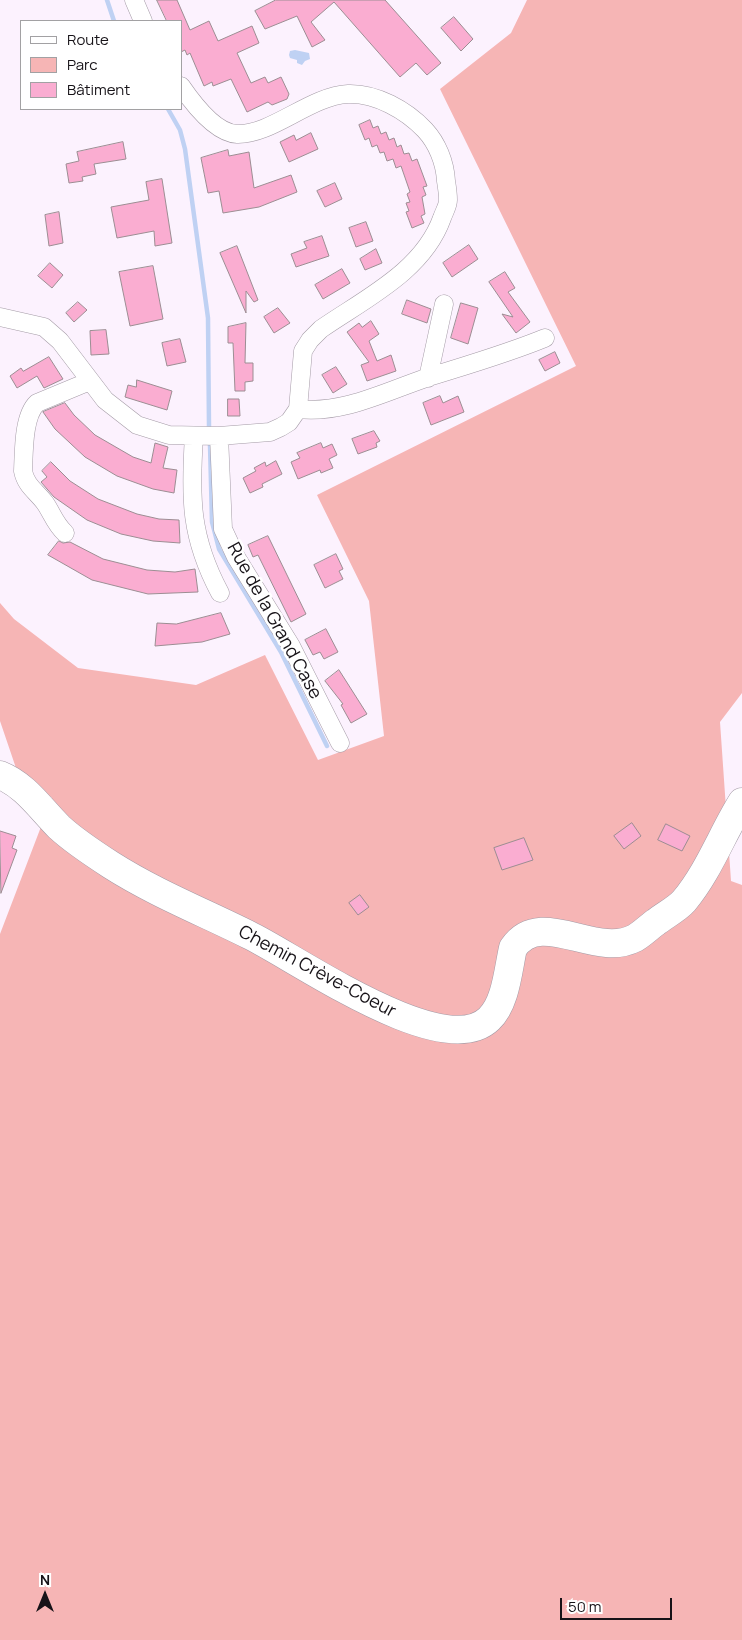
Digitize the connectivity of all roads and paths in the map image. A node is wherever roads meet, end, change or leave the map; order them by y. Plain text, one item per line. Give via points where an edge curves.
1 (134, 0) edge
2 (143, 20) edge
3 (182, 87) edge
4 (444, 304) dead end
5 (0, 317) edge
6 (545, 338) dead end
7 (428, 378) junction
8 (90, 381) junction
9 (298, 409) junction
10 (194, 436) junction
11 (219, 436) junction
12 (65, 533) dead end
13 (220, 593) dead end
14 (340, 743) dead end
15 (7, 778) edge
16 (742, 802) edge

1 - 2 street
3 - 9 street via 214,125 236,134 260,129 319,101 348,94 380,100 412,116 435,141 446,173 448,201 436,235 410,268 310,340 303,351
4 - 7 street
5 - 8 street via 44,327 60,341
6 - 7 street via 475,365
7 - 9 street via 337,408 321,411
8 - 10 street via 105,400 137,425 169,435
8 - 12 street via 37,403 27,417 24,478
9 - 11 street via 289,422 270,432
10 - 11 street
10 - 13 street via 193,522 200,550
11 - 14 street, Rue de la Grand Case via 223,529 236,557 291,646
15 - 16 main road, Chemin Crève-Coeur via 60,828 110,865 180,904 250,935 388,1012 436,1028 457,1030 472,1029 488,1020 501,998 513,948 527,934 550,931 594,942 613,943 634,938 683,902 711,862

